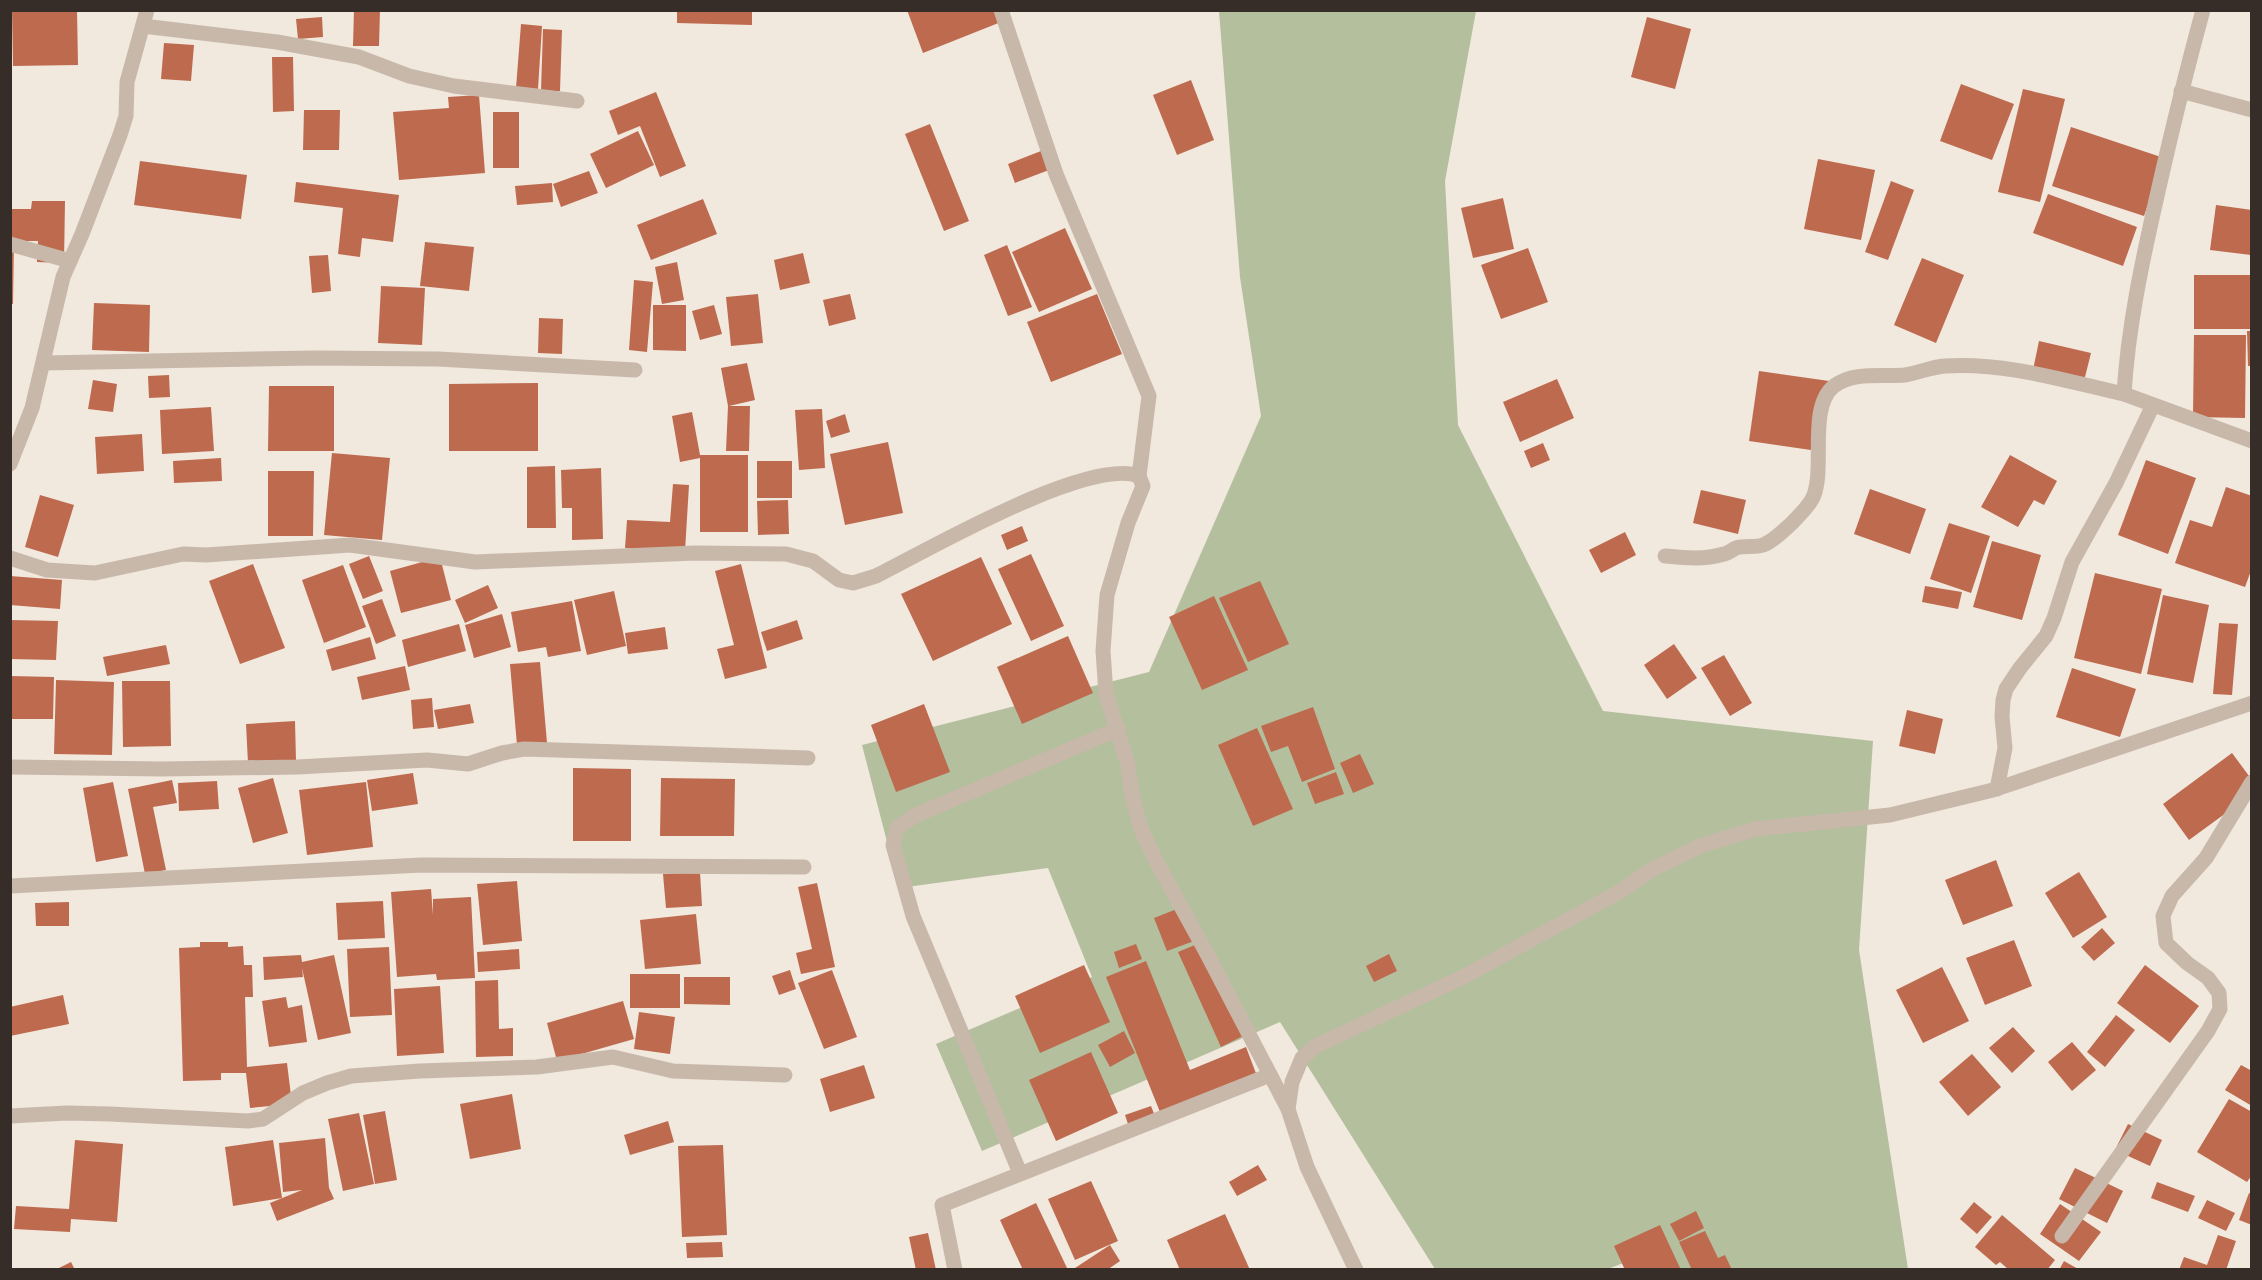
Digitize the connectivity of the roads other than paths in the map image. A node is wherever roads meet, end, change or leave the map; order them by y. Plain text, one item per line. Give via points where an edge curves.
1 (147, 10) edge
2 (1001, 10) edge
3 (2203, 10) edge
4 (143, 26) junction
5 (2181, 91) junction
6 (577, 101) dead end
7 (2252, 110) edge
8 (10, 244) edge
9 (70, 261) junction
10 (43, 363) junction
11 (634, 370) dead end
12 (2124, 394) junction
13 (2153, 405) junction
14 (2252, 441) edge
15 (10, 464) edge
16 (1139, 476) junction
17 (1665, 556) dead end
18 (10, 558) edge
19 (2252, 703) edge
20 (1118, 729) junction
21 (808, 758) dead end
22 (10, 767) edge
23 (2252, 782) edge
24 (1997, 789) junction
25 (804, 867) dead end
26 (10, 886) edge
27 (785, 1075) dead end
28 (1270, 1075) junction
29 (1287, 1109) junction
30 (10, 1116) edge
31 (1020, 1173) junction
32 (2062, 1236) dead end
33 (1353, 1268) edge
34 (955, 1269) edge

1 - 4 street
2 - 16 street via 1056,174 1149,396
3 - 5 street
4 - 6 street via 276,42 359,57 409,76 454,86
4 - 9 street via 127,82 126,116
5 - 7 street
5 - 12 street via 2139,275
8 - 9 street
9 - 10 street
10 - 11 street via 438,358
10 - 15 street via 30,416
12 - 13 street
12 - 17 street via 1997,368 1946,366 1905,375 1851,378 1826,394 1820,415 1814,495 1787,527 1762,545 1736,548 1725,554 1704,558
13 - 14 street
13 - 24 street via 2072,562 2046,636 2006,690 2002,717 2005,748
16 - 18 street via 1129,472 1079,480 1032,498 876,576 852,583 813,561 786,554 695,553 476,562 351,546 183,554 95,573 46,570
16 - 20 street via 1143,486 1107,595 1103,651 1106,694
19 - 24 street
20 - 28 street via 1141,829
20 - 31 street via 914,816 897,828 893,845 913,916
21 - 22 street via 524,749 468,764 427,760 162,770
23 - 32 street via 2206,858 2172,896 2163,916 2166,944 2208,978 2219,993 2220,1009
24 - 29 street via 1890,814 1755,829 1700,846 1465,976 1316,1047 1302,1058
25 - 26 street via 422,864
27 - 30 street via 673,1071 613,1057 537,1067 351,1076 303,1093 263,1119 248,1121 99,1114
28 - 29 street
28 - 31 street
29 - 33 street via 1307,1167
31 - 34 street via 942,1205

